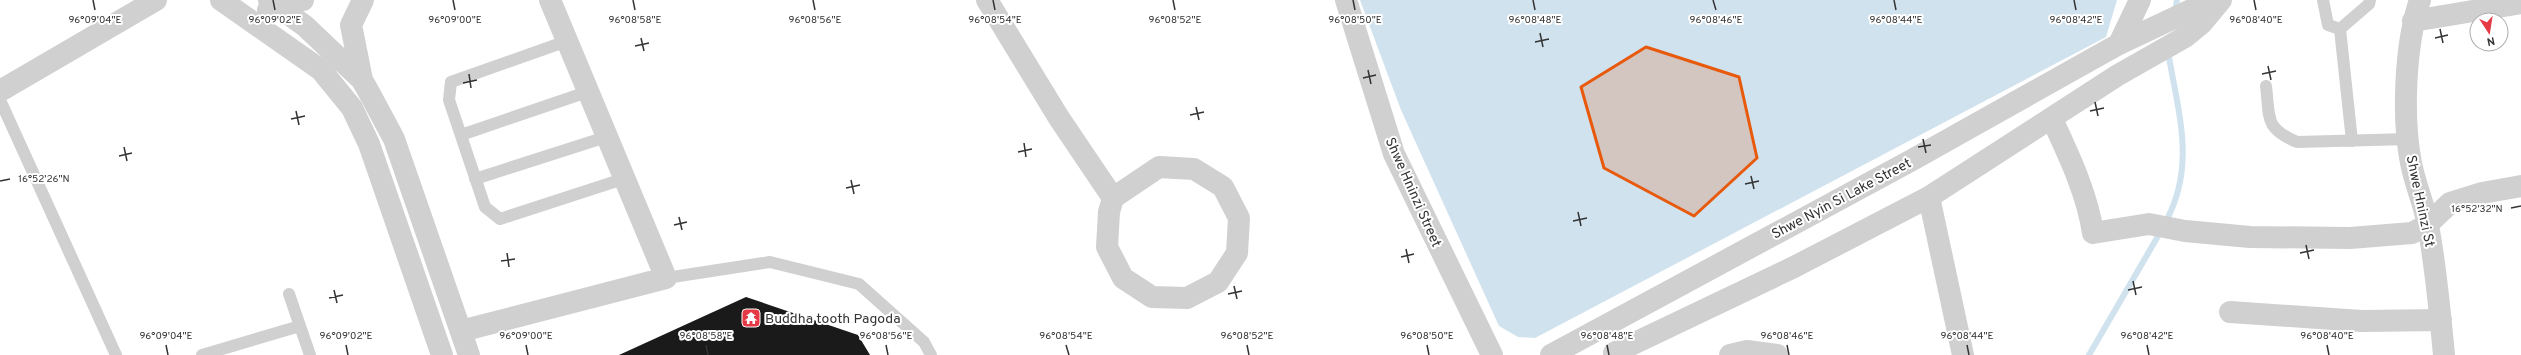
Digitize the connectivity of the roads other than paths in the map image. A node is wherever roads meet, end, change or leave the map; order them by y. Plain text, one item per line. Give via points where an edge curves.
1 (156, 0) edge
2 (221, 0) edge
3 (303, 0) edge
4 (363, 0) edge
5 (550, 0) edge
6 (987, 0) edge
7 (1346, 0) edge
8 (2140, 0) edge
9 (2212, 0) edge
10 (2221, 0) edge
11 (2323, 0) edge
12 (2370, 0) edge
13 (2420, 0) edge
14 (273, 3) edge
15 (2521, 4) edge
16 (252, 20) junction
17 (2413, 21) junction
18 (2340, 29) junction
19 (566, 41) junction
20 (2119, 44) junction
21 (362, 80) junction
22 (2266, 86) dead end
23 (0, 91) edge
24 (587, 92) junction
25 (0, 100) edge
26 (2052, 119) junction
27 (461, 135) junction
28 (606, 137) junction
29 (2409, 139) junction
30 (2352, 141) junction
31 (475, 179) junction
32 (623, 179) junction
33 (2521, 186) edge
34 (1929, 197) junction
35 (1113, 198) junction
36 (2428, 224) junction
37 (666, 278) junction
38 (289, 294) dead end
39 (2230, 312) dead end
40 (2440, 320) junction
41 (300, 326) junction
42 (461, 330) junction
43 (116, 355) edge
44 (202, 355) edge
45 (310, 355) edge
46 (442, 355) edge
47 (469, 355) edge
48 (931, 355) edge
49 (1492, 355) edge
50 (1551, 355) edge
51 (1616, 355) edge
52 (1730, 355) edge
53 (1777, 355) edge
54 (1963, 355) edge
55 (2444, 355) edge

1 - 23 street
2 - 16 street
3 - 14 street
4 - 21 street via 350,25
5 - 19 street
6 - 35 street via 1059,118
7 - 49 street, Shwe Hninzi Street via 1394,154
8 - 20 street
9 - 20 street, Shwe Nyin Si Lake Street
10 - 26 street via 2202,23 2185,37 2158,51
11 - 18 lane via 2328,25
12 - 18 lane via 2369,4
13 - 17 street, Shwe Hninzi St
14 - 16 street
14 - 21 street via 305,26
15 - 17 street
16 - 46 street via 321,70 352,108 369,144
17 - 29 street, Shwe Hninzi St via 2407,93
18 - 30 lane
19 - 24 street
19 - 27 lane via 452,82 449,100
20 - 50 street, Shwe Nyin Si Lake Street via 1912,160
21 - 42 street via 394,139
22 - 30 lane via 2271,125 2280,135 2298,142
24 - 27 lane
24 - 28 street
25 - 43 lane
26 - 34 street
26 - 36 street via 2082,189 2093,233 2149,224 2185,231 2250,237 2350,238 2412,233
27 - 31 lane
28 - 31 lane
28 - 32 street
29 - 30 lane
29 - 36 street, Shwe Hninzi St via 2411,162
31 - 32 lane via 485,207 500,219
32 - 37 street
33 - 36 street via 2482,193 2450,203
34 - 51 street via 1794,267 1614,353
34 - 54 street
35 - 35 street via 1109,212 1107,247 1123,278 1152,297 1188,298 1218,282 1237,253 1239,218 1233,206 1223,187 1194,169 1159,167
36 - 40 street, Shwe Hninzi St
37 - 42 street
37 - 48 lane via 770,262 859,284 924,342
38 - 41 lane
39 - 40 street via 2362,321
40 - 55 street, Shwe Hninzi St
41 - 44 lane
41 - 45 lane
42 - 47 street
52 - 53 street via 1747,351

